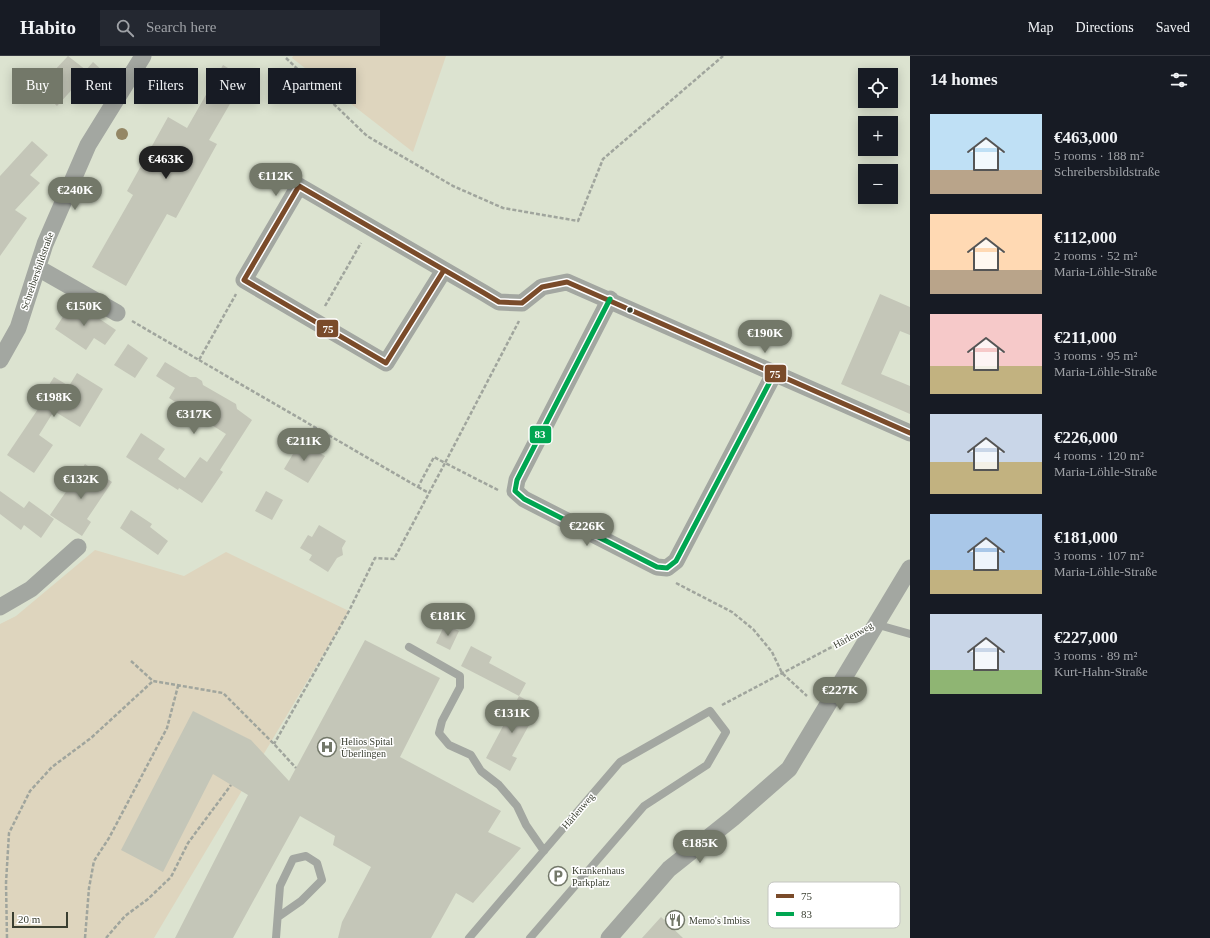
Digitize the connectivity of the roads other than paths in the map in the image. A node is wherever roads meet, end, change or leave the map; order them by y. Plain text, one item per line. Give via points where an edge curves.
1 (143, 56) edge
2 (38, 268) junction
3 (444, 270) junction
4 (610, 299) junction
5 (118, 313) road end
6 (0, 360) edge
7 (774, 374) junction
8 (910, 433) edge
9 (78, 547) dead end
10 (910, 568) edge
11 (0, 607) edge
12 (875, 624) junction
13 (910, 634) edge
14 (409, 647) dead end
15 (544, 851) junction
16 (278, 917) junction
17 (276, 938) edge
18 (469, 938) edge
19 (530, 938) edge
20 (609, 938) edge

1 - 2 street, Schreibersbildstraße via 88,145 45,244
2 - 5 street
2 - 6 street, Schreibersbildstraße via 18,328
3 - 3 street via 386,363 244,280 299,186
3 - 4 street via 499,302 522,303 542,287 567,282
4 - 7 street
4 - 7 street via 517,480 515,491 524,499 657,567 667,568 676,561
7 - 8 street
9 - 11 street via 31,589
10 - 12 street, Härlenweg
12 - 13 lane
12 - 20 street via 789,769 669,869
14 - 15 lane via 460,676 460,687 442,720 439,733 449,745 471,755 481,772 499,785 517,806 526,825
15 - 18 lane, Härlenweg
15 - 19 lane, Härlenweg via 620,762 710,711 726,732 707,765 644,806
16 - 16 lane via 280,886 293,859 306,856 318,863 322,880 301,901
16 - 17 lane

